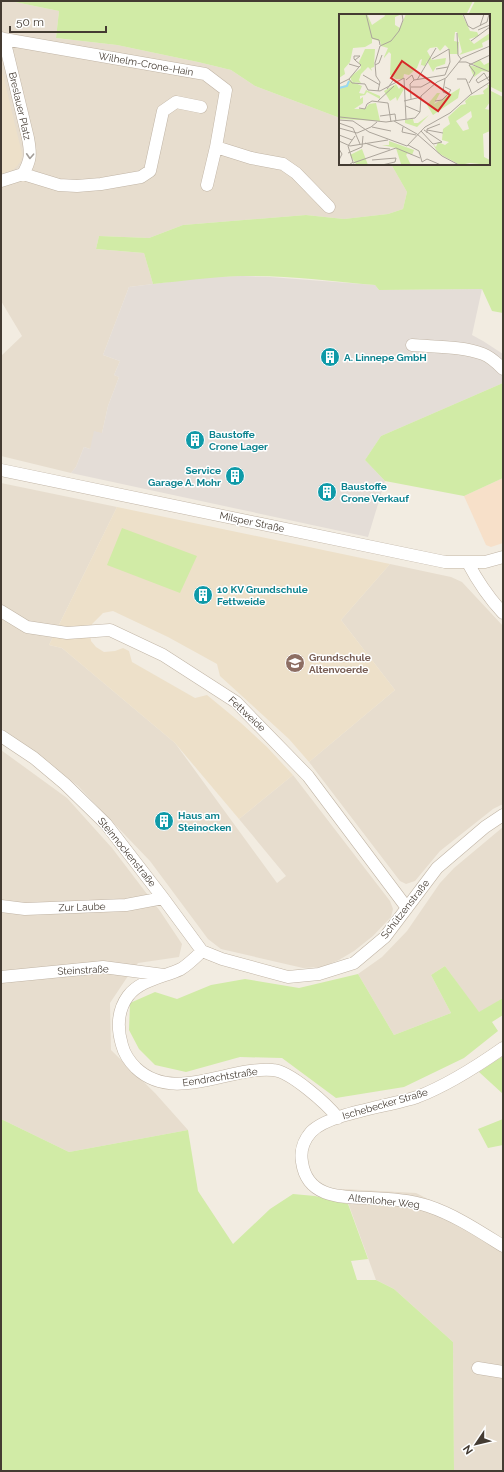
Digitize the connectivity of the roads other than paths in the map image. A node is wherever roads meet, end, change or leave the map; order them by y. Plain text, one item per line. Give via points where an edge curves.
1 (3, 39) edge
2 (201, 107) dead end
3 (216, 147) junction
4 (23, 174) junction
5 (1, 181) edge
6 (207, 185) dead end
7 (329, 207) dead end
8 (412, 345) dead end
9 (503, 369) edge
10 (1, 470) edge
11 (503, 557) edge
12 (468, 563) junction
13 (1, 611) edge
14 (503, 613) edge
15 (1, 736) edge
16 (503, 815) edge
17 (163, 898) junction
18 (1, 906) edge
19 (407, 908) junction
20 (202, 951) junction
21 (165, 975) junction
22 (1, 977) edge
23 (503, 1048) edge
24 (338, 1118) junction
25 (308, 1180) joint
26 (503, 1246) edge
27 (478, 1368) dead end
28 (503, 1372) edge

1 - 3 street, Wilhelm-Crone-Hain via 205,74 226,90
1 -> 4 street, Breslauer Platz via 31,154
2 - 4 street via 176,102 162,111 150,171 142,177 77,186 59,185
3 - 6 street, Wilhelm-Crone-Hain
3 - 7 street via 251,158 283,164 296,173
4 - 5 street
8 - 9 street via 469,350 485,354
10 - 12 street, Milsper Straße via 445,562
11 - 12 street, Milsper Straße
12 - 14 street via 489,598
13 - 19 street, Fettweide via 27,627 67,633 110,630 163,655 236,702 308,776
15 - 17 street, Steinnockenstraße via 34,758 106,824
16 - 19 street, Schützenstraße via 485,827 438,868
17 - 18 street, Zur Laube via 126,905 25,909
17 - 20 street, Steinnockenstraße
19 - 20 street, Schützenstraße via 385,937 354,963 320,974 288,977
20 - 21 street, Eendrachtstraße via 182,968
21 - 22 street, Steinstraße via 103,967
21 - 24 street, Eendrachtstraße via 139,985 128,995 120,1009 119,1036 123,1050 142,1073 158,1081 176,1084 254,1070 274,1070 294,1079 331,1109
23 - 24 street, Ischebecker Straße via 439,1088 416,1097
24 - 25 street, Ischebecker Straße via 314,1129 305,1142 301,1159
25 - 26 street, Altenloher Weg via 326,1194 338,1197 410,1202 427,1206 444,1212
27 - 28 street

